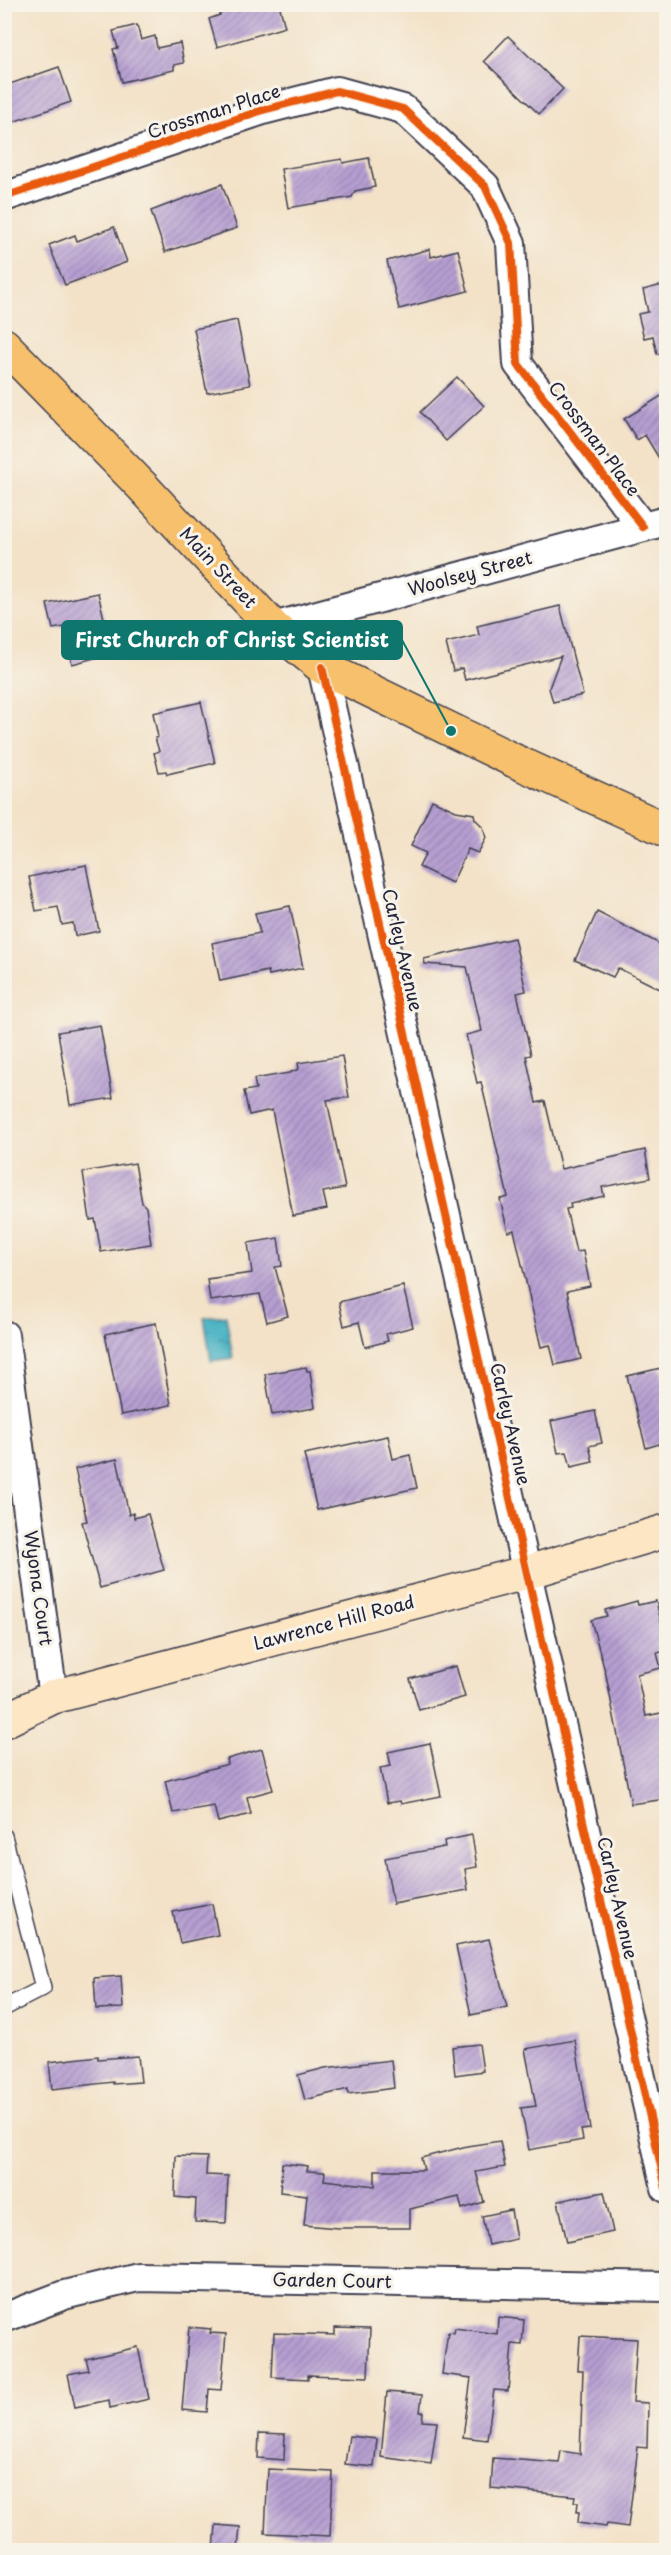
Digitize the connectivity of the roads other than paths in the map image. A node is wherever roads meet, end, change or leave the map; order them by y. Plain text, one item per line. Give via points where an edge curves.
1 (4, 197) edge
2 (4, 345) edge
3 (655, 524) edge
4 (273, 627) junction
5 (322, 667) junction
6 (666, 830) edge
7 (4, 1335) edge
8 (666, 1531) edge
9 (528, 1572) junction
10 (53, 1697) junction
11 (4, 1721) edge
12 (4, 1836) edge
13 (4, 2008) edge
14 (666, 2188) edge
15 (666, 2287) edge
16 (4, 2318) edge

1 - 3 street, Crossman Place via 263,110 337,92 403,109 485,186 511,243 518,364
2 - 4 main road, Main Street
3 - 4 street, Woolsey Street
4 - 5 main road, Main Street
5 - 6 main road, Main Street
5 - 9 street, Carley Avenue
7 - 10 street, Wyona Court
8 - 9 main road, Lawrence Hill Road
9 - 10 main road, Lawrence Hill Road
9 - 14 street, Carley Avenue
10 - 11 main road, Lawrence Hill Road
12 - 13 lane via 43,1988
15 - 16 street, Garden Court via 138,2277 64,2295

